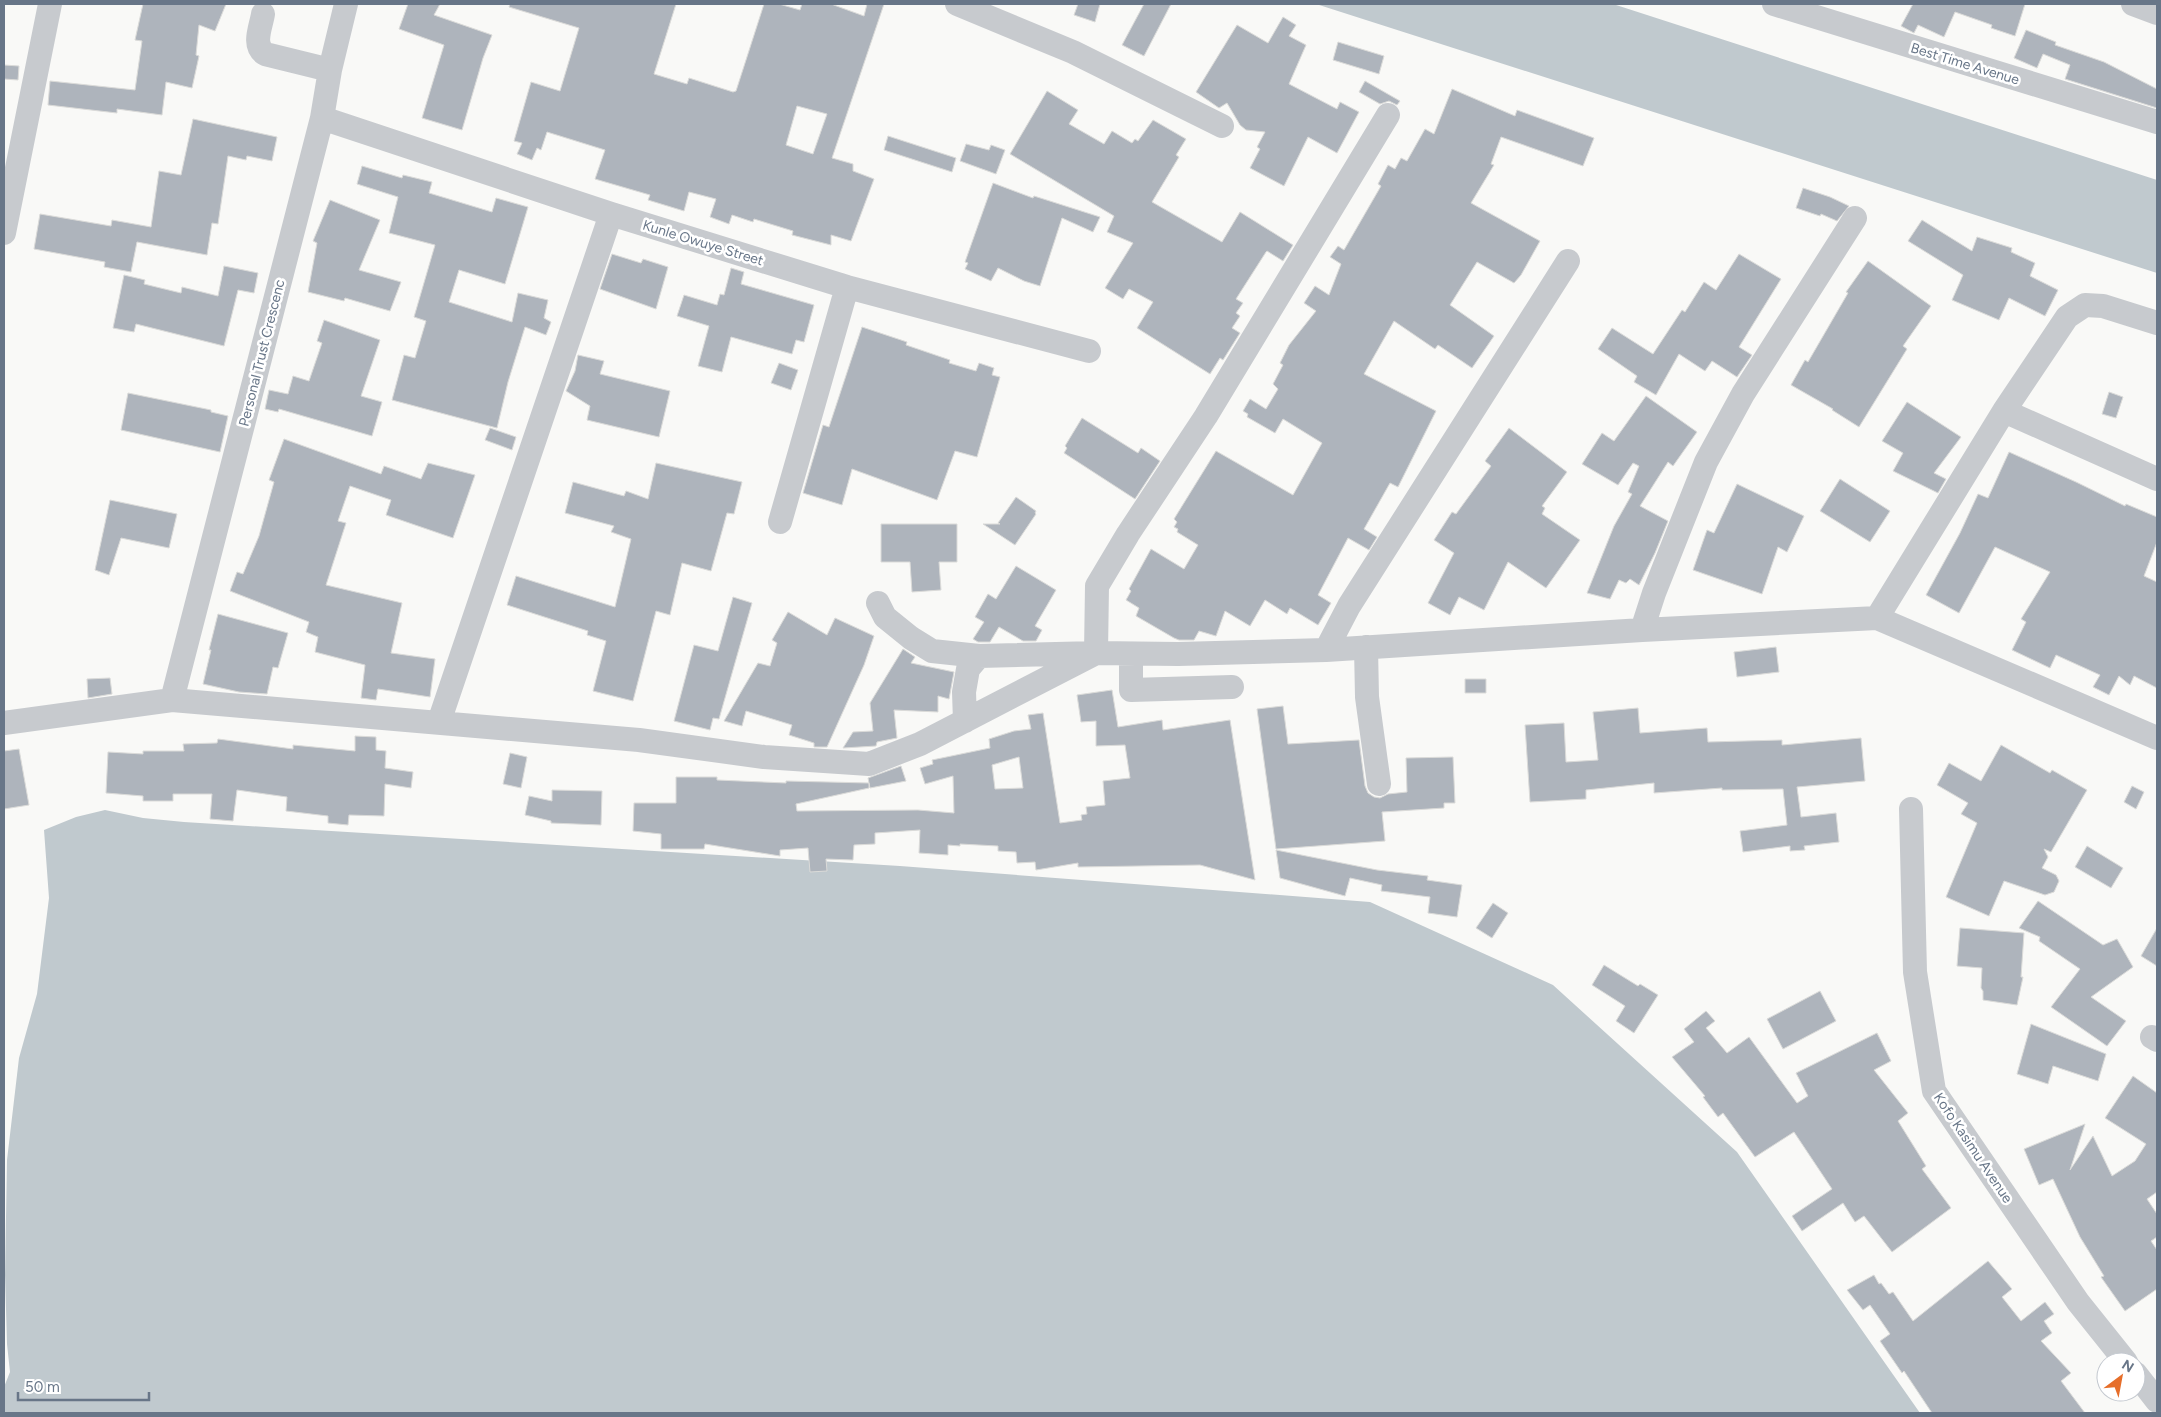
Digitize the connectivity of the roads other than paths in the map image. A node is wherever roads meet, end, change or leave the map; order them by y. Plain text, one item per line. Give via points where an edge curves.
1 (50, 4) edge
2 (346, 4) edge
3 (957, 4) edge
4 (1774, 4) edge
5 (2133, 4) edge
6 (2157, 13) edge
7 (263, 14) dead end
8 (330, 70) junction
9 (1388, 115) dead end
10 (322, 118) junction
11 (2157, 122) edge
12 (1222, 126) dead end
13 (610, 214) junction
14 (1855, 218) dead end
15 (4, 233) edge
16 (1568, 261) dead end
17 (847, 287) junction
18 (2157, 324) edge
19 (1089, 351) dead end
20 (2004, 411) junction
21 (2157, 478) edge
22 (780, 522) dead end
23 (878, 603) dead end
24 (1876, 618) junction
25 (1642, 630) junction
26 (1366, 647) junction
27 (1326, 650) junction
28 (1096, 653) junction
29 (1131, 654) junction
30 (979, 656) junction
31 (1232, 687) dead end
32 (172, 700) junction
33 (965, 721) junction
34 (439, 722) junction
35 (4, 723) edge
36 (2157, 738) edge
37 (1379, 784) dead end
38 (1911, 810) dead end
39 (2118, 1352) edge
40 (2146, 1387) edge
41 (2157, 1401) edge

1 - 15 street
2 - 8 street, Personal Trust Crescenc
3 - 12 street via 1073,52
4 - 11 street, Best Time Avenue
5 - 6 street
7 - 8 street via 260,50
8 - 10 street, Personal Trust Crescenc
9 - 28 street via 1206,416 1097,586
10 - 13 street, Kunle Owuye Street
10 - 32 street, Personal Trust Crescenc
13 - 17 street, Kunle Owuye Street
13 - 34 street
14 - 25 street via 1743,394 1706,462
16 - 27 street via 1349,606
17 - 19 street, Kunle Owuye Street
17 - 22 street
18 - 20 street via 2103,306 2084,305 2067,317
20 - 21 street
20 - 24 street
23 - 30 street via 885,617 932,652
24 - 25 street
24 - 36 street
25 - 26 street
26 - 27 street
26 - 37 street via 1367,696
27 - 29 street
28 - 29 street
28 - 30 street
28 - 33 street
29 - 31 street via 1131,690
30 - 33 street via 968,669 964,692
32 - 34 street
32 - 35 street
33 - 34 street via 920,744 869,764 764,757 638,740
38 - 39 street, Kofo Kasimu Avenue via 1914,972 1934,1091 2078,1302
40 - 41 street

